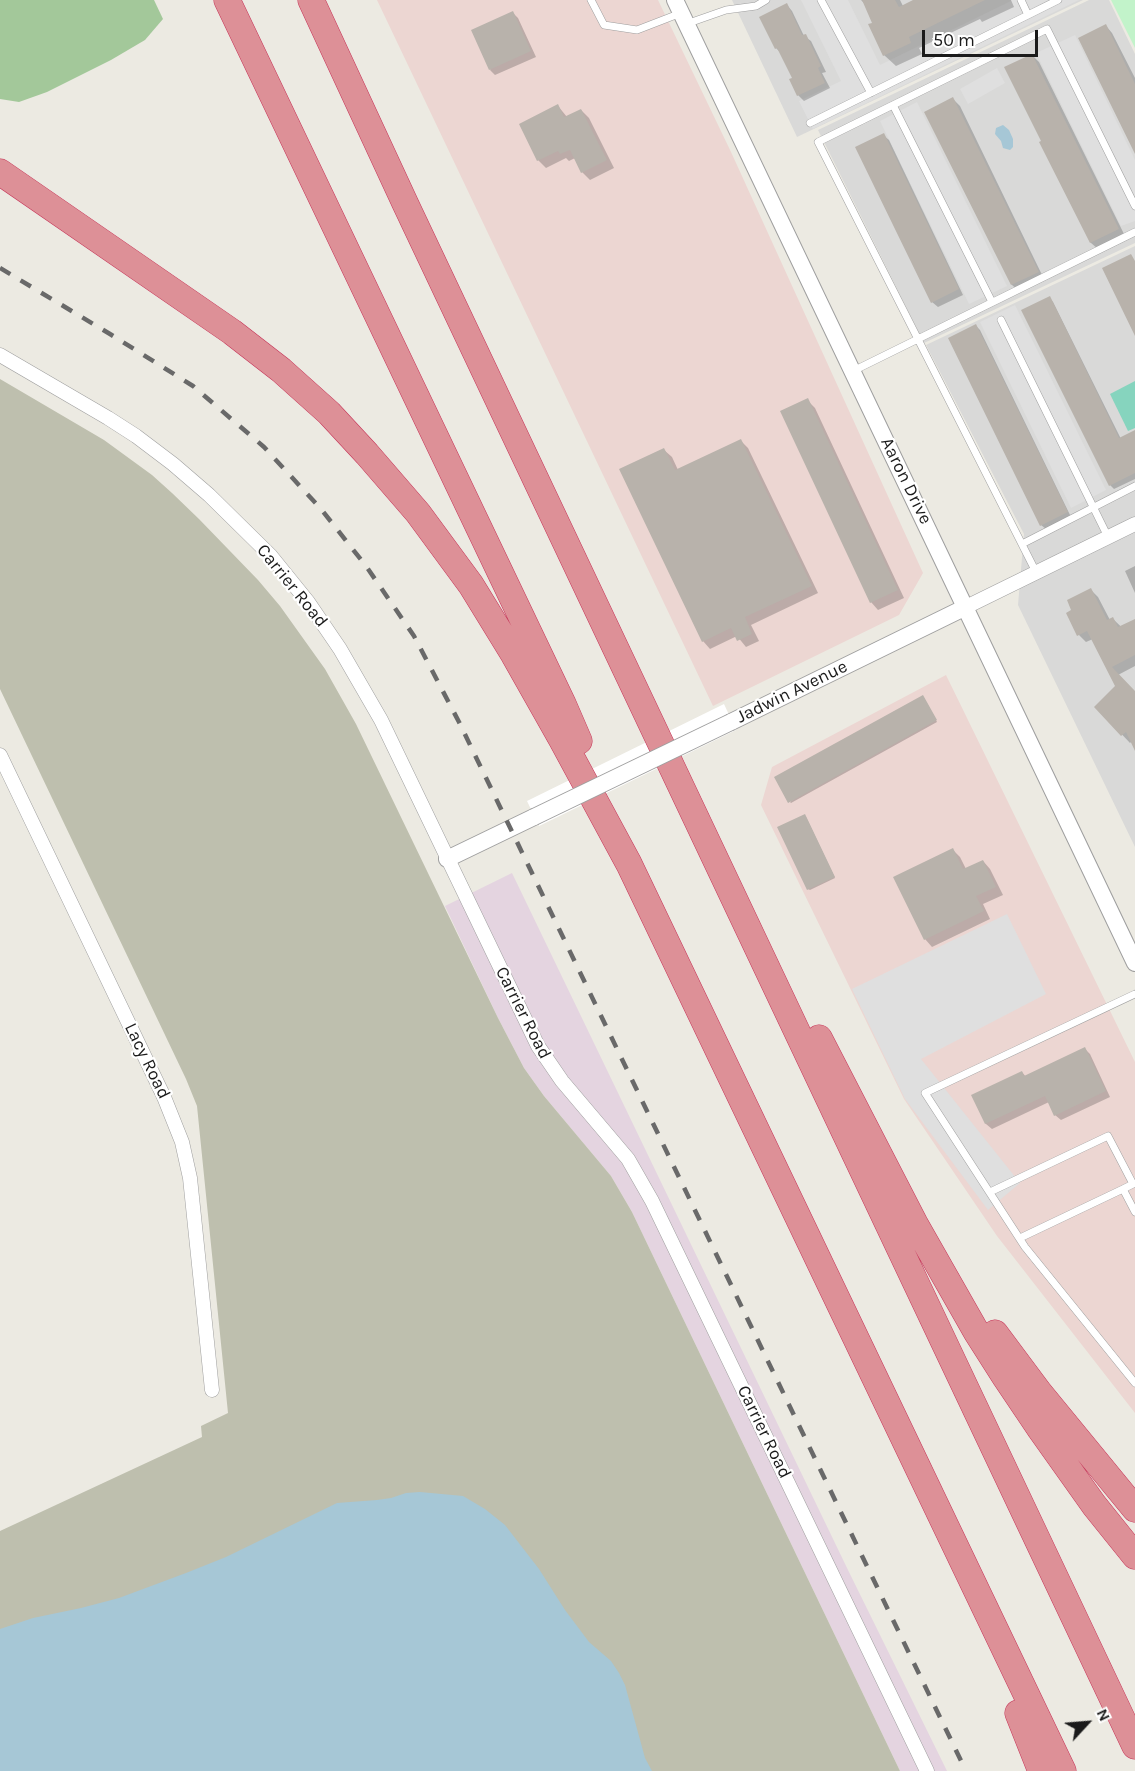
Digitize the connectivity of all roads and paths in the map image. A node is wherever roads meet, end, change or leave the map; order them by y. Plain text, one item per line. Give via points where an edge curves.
1 (227, 0) edge
2 (311, 0) edge
3 (591, 0) edge
4 (766, 0) edge
5 (821, 0) edge
6 (1021, 0) edge
7 (1058, 0) edge
8 (681, 12) edge
9 (1028, 15) junction
10 (871, 93) junction
11 (893, 105) junction
12 (810, 123) dead end
13 (0, 172) edge
14 (1135, 206) edge
15 (1135, 232) edge
16 (992, 302) junction
17 (1001, 320) dead end
18 (918, 339) junction
19 (0, 355) edge
20 (853, 371) junction
21 (1135, 486) edge
22 (1094, 507) junction
23 (1135, 524) edge
24 (1108, 537) junction
25 (1022, 544) junction
26 (1036, 572) junction
27 (966, 607) junction
28 (0, 755) edge
29 (678, 780) junction
30 (447, 859) junction
31 (629, 864) junction
32 (1135, 963) edge
33 (1135, 994) edge
34 (1123, 1189) junction
35 (990, 1192) junction
36 (1135, 1212) edge
37 (915, 1224) junction
38 (1020, 1238) junction
39 (1135, 1383) edge
40 (212, 1390) dead end
41 (929, 1493) junction
42 (1135, 1509) edge
43 (1135, 1556) edge
44 (1135, 1746) edge
45 (927, 1771) edge
46 (1041, 1771) edge
47 (1063, 1771) edge

1 - 31 highway via 563,704
2 - 29 highway
3 - 8 lane via 604,25 637,30
4 - 8 lane via 756,6
5 - 10 lane
6 - 9 lane
7 - 9 lane
8 - 20 street, Aaron Drive
9 - 10 lane
10 - 12 lane
11 - 14 lane via 1047,29
11 - 16 lane
11 - 18 lane via 818,142
13 - 31 highway via 232,332 329,413 367,454 418,513 471,585
15 - 16 lane
16 - 18 lane
17 - 22 lane
18 - 20 lane
18 - 25 lane
19 - 30 street, Carrier Road via 156,451 216,501 270,555 308,602 363,686
20 - 27 street, Aaron Drive
21 - 22 lane
22 - 24 lane
22 - 25 lane
23 - 24 street, Jadwin Avenue
24 - 26 street, Jadwin Avenue
25 - 26 lane
26 - 27 street, Jadwin Avenue
27 - 30 street, Jadwin Avenue, bridge
27 - 32 street, Aaron Drive
28 - 40 street, Lacy Road via 182,1142 190,1178
29 - 37 highway via 730,864
29 - 44 highway
30 - 45 street, Carrier Road via 538,1046 562,1081 628,1159 652,1201
31 - 41 highway
33 - 35 lane via 925,1093
34 - 35 lane via 1133,1184 1108,1136
34 - 36 lane
34 - 38 lane
35 - 38 lane
37 - 42 highway via 1039,1392
37 - 43 highway via 1016,1394
38 - 39 lane
41 - 46 highway
41 - 47 highway

